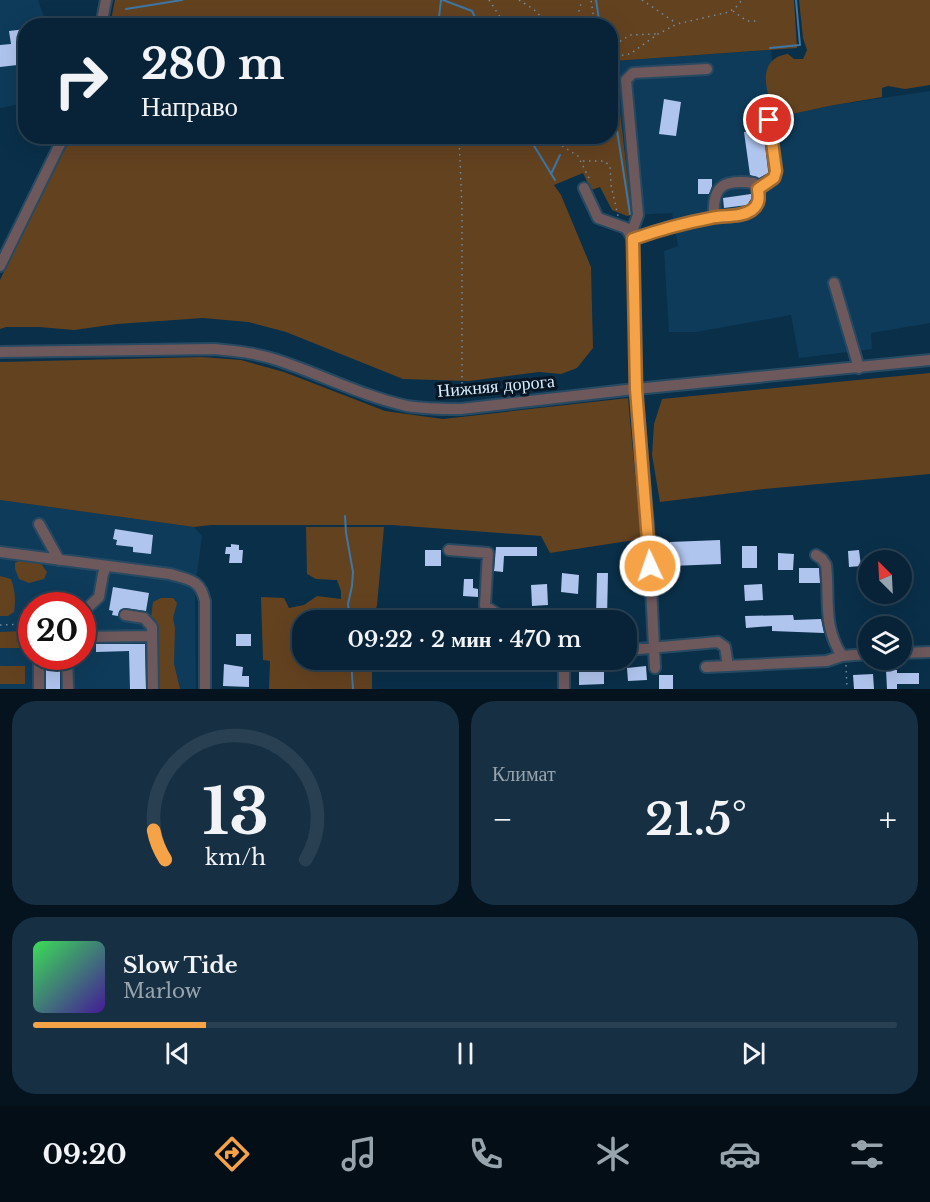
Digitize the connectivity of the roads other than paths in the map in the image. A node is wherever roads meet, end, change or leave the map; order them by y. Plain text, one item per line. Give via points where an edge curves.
1 (106, 0) edge
2 (103, 18) edge
3 (707, 69) dead end
4 (769, 120) dead end
5 (60, 144) edge
6 (588, 186) road end
7 (758, 189) junction
8 (714, 217) junction
9 (632, 236) junction
10 (0, 266) edge
11 (834, 284) dead end
12 (0, 352) edge
13 (930, 360) edge
14 (860, 368) junction
15 (636, 389) junction
16 (39, 524) dead end
17 (448, 550) dead end
18 (0, 552) edge
19 (816, 555) dead end
20 (59, 560) junction
21 (106, 567) junction
22 (96, 600) edge
23 (491, 610) edge
24 (125, 615) dead end
25 (152, 636) junction
26 (96, 637) edge
27 (655, 648) junction
28 (637, 649) edge
29 (930, 652) edge
30 (912, 653) edge
31 (858, 654) edge
32 (844, 655) junction
33 (728, 666) junction
34 (706, 667) dead end
35 (655, 668) dead end
36 (39, 670) edge
37 (68, 670) edge
38 (564, 670) edge
39 (39, 689) edge
40 (68, 689) edge
41 (153, 689) edge
42 (205, 689) edge
43 (564, 689) edge

1 - 2 street
3 - 9 street via 633,73 626,80 638,215
4 - 7 street via 776,171 774,178
5 - 10 street
6 - 9 street via 598,218 626,228
7 - 8 street via 759,199 751,211
7 - 8 street via 754,183 743,182 718,188 713,201
8 - 9 street
9 - 15 street
11 - 14 street
12 - 15 street, Нижняя дорога via 245,351 378,398 437,409
13 - 14 street, Нижняя дорога
14 - 15 street, Нижняя дорога
15 - 27 street
16 - 20 street
17 - 23 street via 488,554 485,606
18 - 20 street
19 - 32 street via 826,565 831,636
20 - 21 street
21 - 22 street
21 - 42 street via 170,574 196,582 205,601
24 - 25 street via 148,620
25 - 26 street
25 - 41 street
27 - 28 street
27 - 33 street via 718,642 724,647
27 - 35 street
29 - 30 street
31 - 32 street
32 - 33 street via 827,661
33 - 34 street
36 - 39 street
37 - 40 street
38 - 43 street

